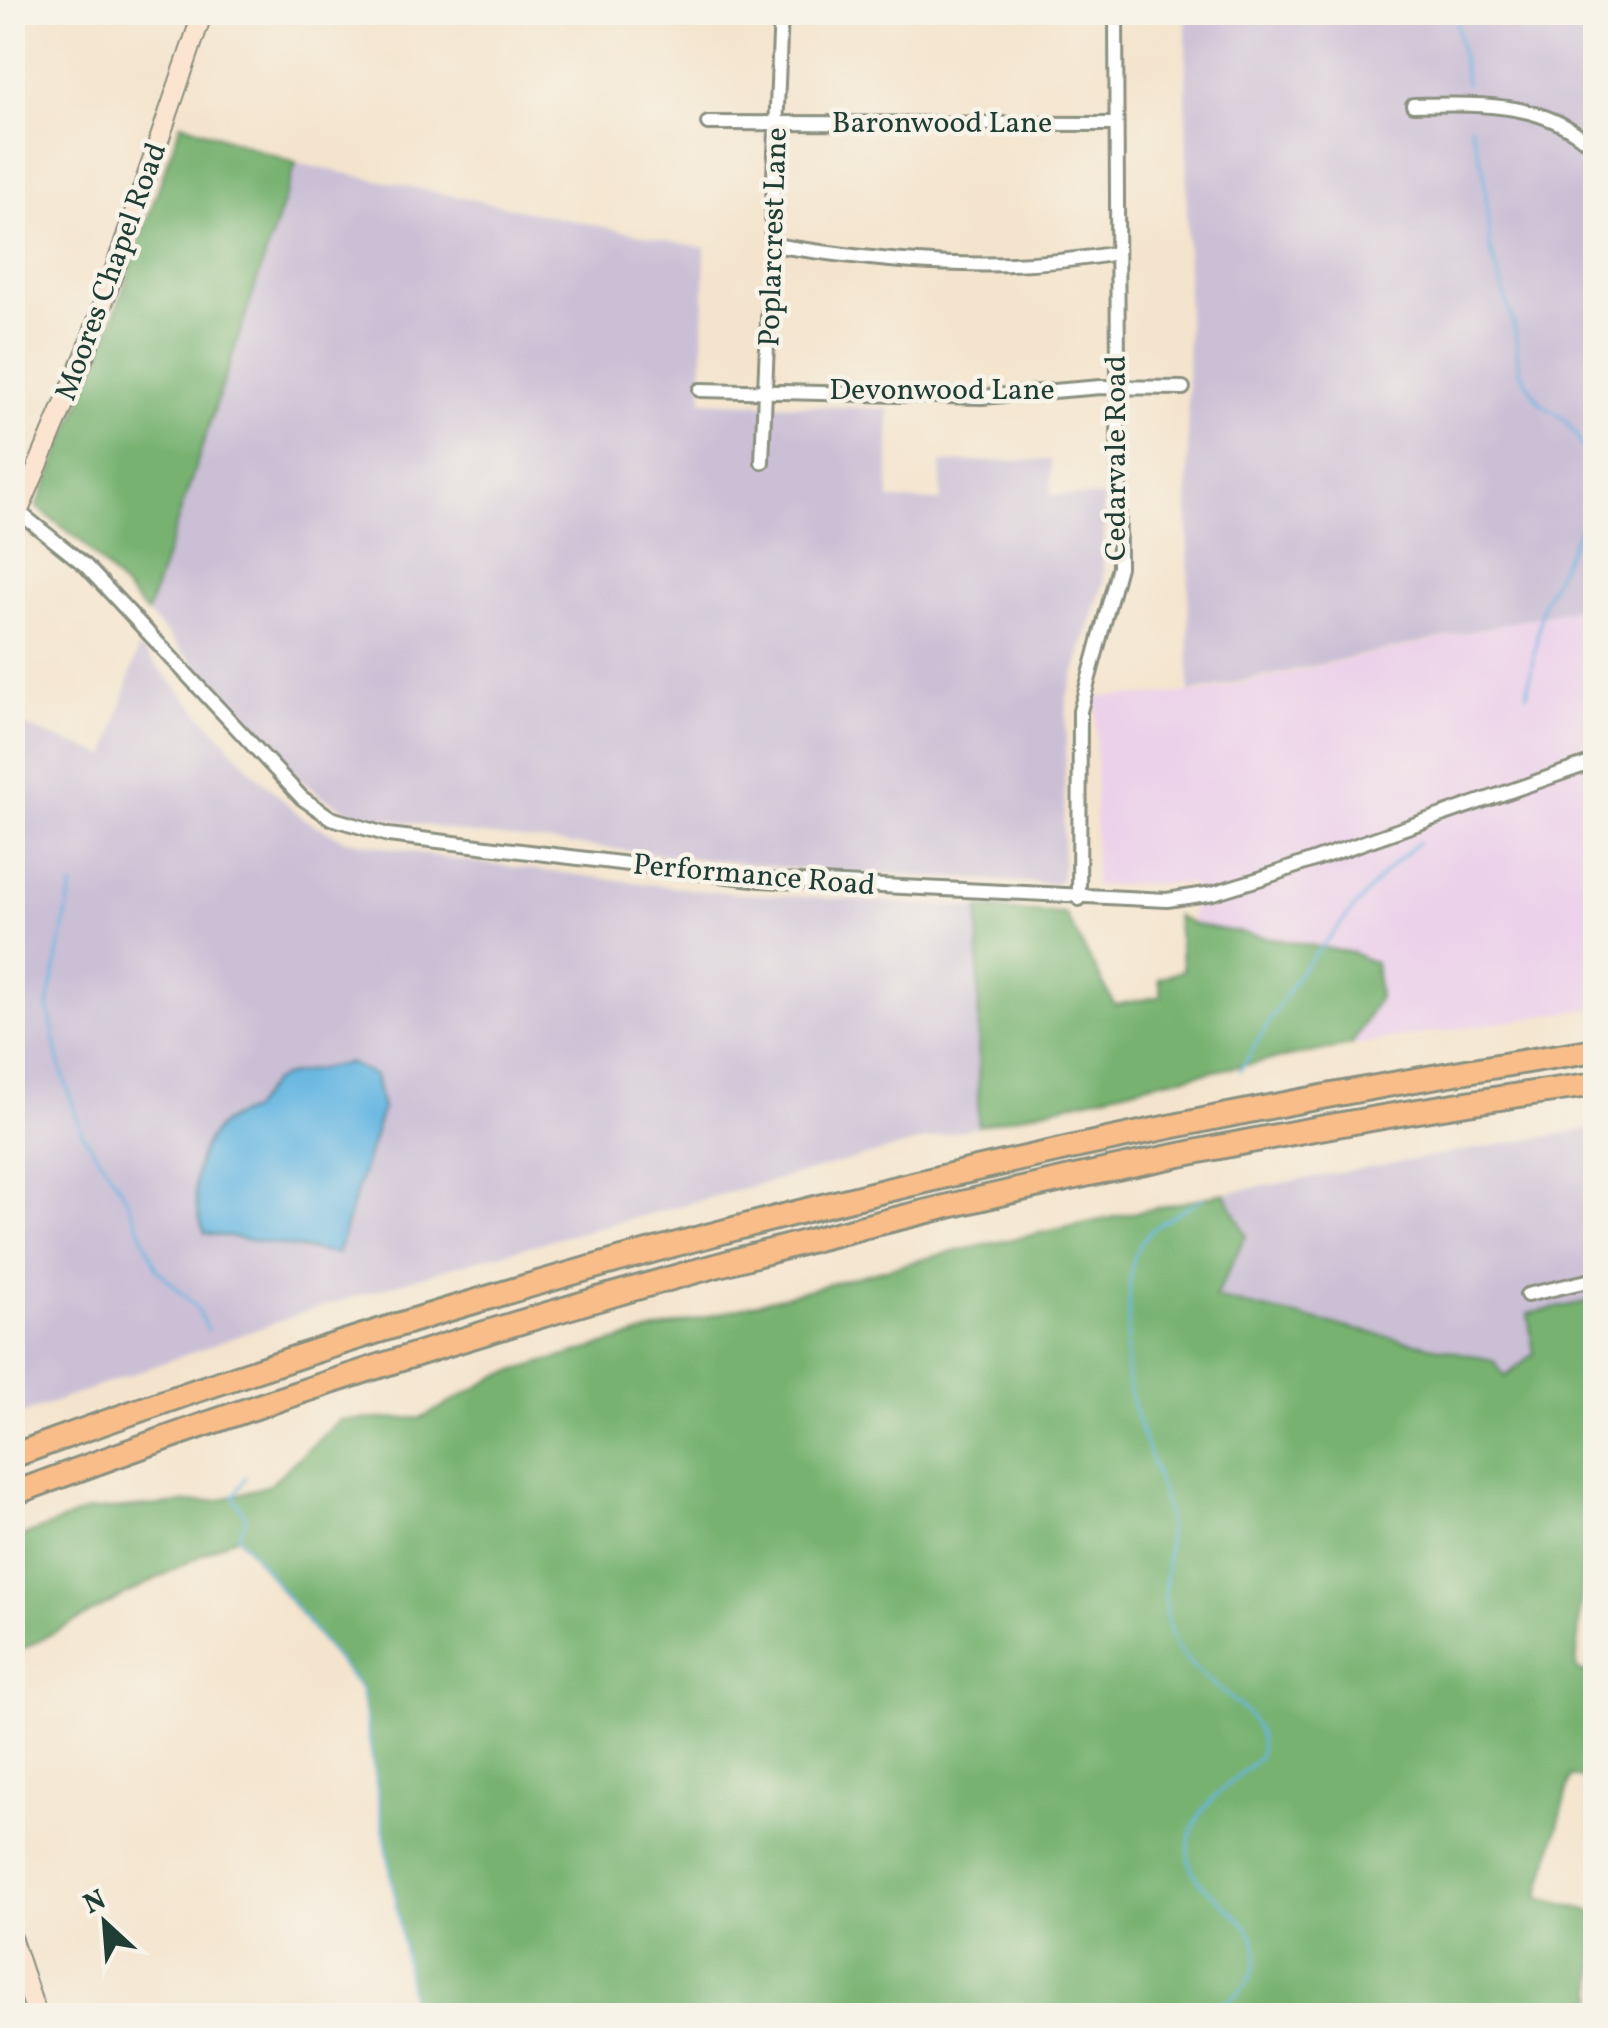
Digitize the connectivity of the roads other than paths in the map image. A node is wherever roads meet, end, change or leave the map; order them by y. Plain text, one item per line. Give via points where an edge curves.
1 (203, 12) edge
2 (781, 12) edge
3 (1116, 12) edge
4 (1413, 105) dead end
5 (708, 124) dead end
6 (779, 124) junction
7 (1116, 124) junction
8 (1596, 150) edge
9 (772, 245) junction
10 (1116, 253) junction
11 (1116, 387) junction
12 (1183, 388) dead end
13 (769, 389) junction
14 (700, 390) dead end
15 (762, 462) dead end
16 (16, 520) edge
17 (1596, 761) edge
18 (1079, 899) junction
19 (1596, 1050) edge
20 (1596, 1084) edge
21 (1596, 1279) edge
22 (1526, 1295) dead end
23 (12, 1456) edge
24 (12, 1494) edge
25 (12, 1940) edge
26 (36, 2016) edge

1 - 16 main road, Moores Chapel Road via 86,350
2 - 6 street, Poplarcrest Lane
3 - 7 street, Cedarvale Road
4 - 8 street via 1536,112
5 - 6 street, Baronwood Lane
6 - 7 street, Baronwood Lane
6 - 9 street, Poplarcrest Lane
7 - 10 street, Cedarvale Road
9 - 10 street via 929,265
9 - 13 street, Poplarcrest Lane
10 - 11 street, Cedarvale Road
11 - 12 street, Devonwood Lane
11 - 13 street, Devonwood Lane via 982,397
11 - 18 street, Cedarvale Road via 1119,567 1080,711
13 - 14 street, Devonwood Lane
13 - 15 street, Poplarcrest Lane
16 - 18 street, Performance Road via 86,565 287,786 346,824 449,844 688,872
17 - 18 street, Performance Road via 1213,893
19 - 23 highway via 1199,1119 883,1189 520,1287
20 - 24 highway via 1234,1145 753,1256 350,1374
21 - 22 street
25 - 26 main road

